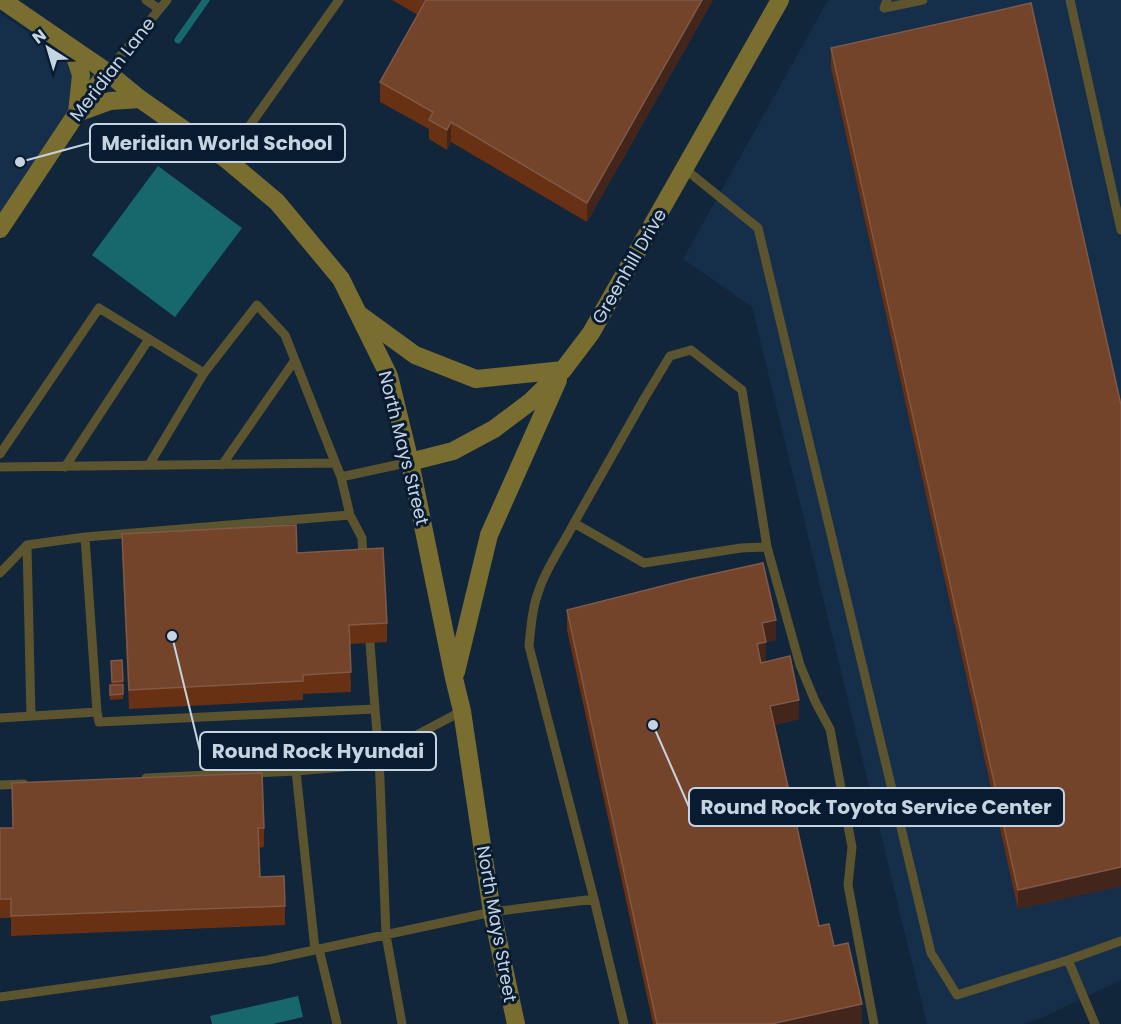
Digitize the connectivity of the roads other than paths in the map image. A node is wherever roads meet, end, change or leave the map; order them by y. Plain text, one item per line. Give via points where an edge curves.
1 (2, 0) edge
2 (146, 0) edge
3 (166, 0) edge
4 (339, 0) edge
5 (780, 0) edge
6 (887, 0) edge
7 (923, 0) edge
8 (1070, 0) edge
9 (159, 9) junction
10 (72, 48) junction
11 (107, 72) junction
12 (140, 99) junction
13 (77, 113) junction
14 (226, 159) junction
15 (685, 169) junction
16 (6, 209) edge
17 (0, 229) edge
18 (1121, 230) edge
19 (359, 314) junction
20 (149, 339) junction
21 (295, 360) junction
22 (562, 370) junction
23 (204, 373) junction
24 (0, 454) edge
25 (410, 462) junction
26 (335, 463) junction
27 (149, 465) junction
28 (222, 465) junction
29 (0, 467) edge
30 (65, 467) junction
31 (341, 477) junction
32 (350, 515) junction
33 (574, 522) junction
34 (85, 537) junction
35 (27, 544) junction
36 (767, 547) junction
37 (364, 568) edge
38 (0, 573) edge
39 (370, 643) edge
40 (454, 678) junction
41 (375, 709) junction
42 (462, 711) junction
43 (97, 712) junction
44 (31, 716) junction
45 (0, 718) edge
46 (379, 760) junction
47 (296, 771) junction
48 (142, 778) edge
49 (35, 783) edge
50 (0, 785) edge
51 (594, 899) junction
52 (492, 912) junction
53 (386, 935) junction
54 (1121, 941) edge
55 (317, 949) junction
56 (1068, 960) junction
57 (0, 997) edge
58 (337, 1024) edge
59 (402, 1024) edge
60 (516, 1024) edge
61 (624, 1024) edge
62 (874, 1024) edge
63 (1095, 1024) edge

1 - 10 main road, North Mays Street
2 - 9 lane
3 - 9 lane, Meridian Lane
4 - 14 lane
5 - 15 main road, Greenhill Drive
6 - 7 lane via 885,8
8 - 18 lane
9 - 11 lane, Meridian Lane
10 - 11 main road, North Mays Street
10 - 13 main road via 81,75
11 - 12 main road, North Mays Street
11 - 13 main road, Meridian Lane
12 - 13 main road via 110,101
12 - 14 main road, North Mays Street
13 - 16 main road, Meridian Lane
14 - 19 main road, North Mays Street via 277,202 341,279
15 - 22 main road, Greenhill Drive via 591,333
15 - 56 lane via 758,228 932,953 957,994
16 - 17 main road, Meridian Lane
19 - 22 main road via 415,355 476,379
19 - 25 main road, North Mays Street via 389,376
20 - 23 lane
20 - 24 lane via 99,308
20 - 30 lane
21 - 23 lane via 285,335 257,305
21 - 26 lane
21 - 28 lane
22 - 25 main road, Greenhill Drive via 530,402 494,429 453,451
22 - 40 main road via 489,535
23 - 27 lane
25 - 31 lane
25 - 40 main road, North Mays Street
26 - 28 lane
26 - 31 lane
27 - 28 lane
27 - 30 lane
29 - 30 lane
31 - 32 lane
32 - 34 lane
32 - 37 lane via 362,538
33 - 36 lane via 644,563
33 - 36 lane via 670,356 692,350 742,390
33 - 51 lane via 539,590 529,646
34 - 35 lane
34 - 43 lane
35 - 38 lane
35 - 44 lane
36 - 62 lane via 800,665 830,729 852,847 848,885
39 - 41 lane
40 - 42 main road, North Mays Street
41 - 43 lane via 99,722
41 - 46 lane
42 - 46 lane
42 - 52 main road, North Mays Street
43 - 44 lane
44 - 45 lane
46 - 47 lane
46 - 53 lane
47 - 48 lane
47 - 55 lane
49 - 50 lane
51 - 52 lane
51 - 61 lane
52 - 53 lane
52 - 60 main road, North Mays Street
53 - 55 lane
53 - 59 lane
54 - 56 lane
55 - 57 lane via 268,960
55 - 58 lane
56 - 63 lane

